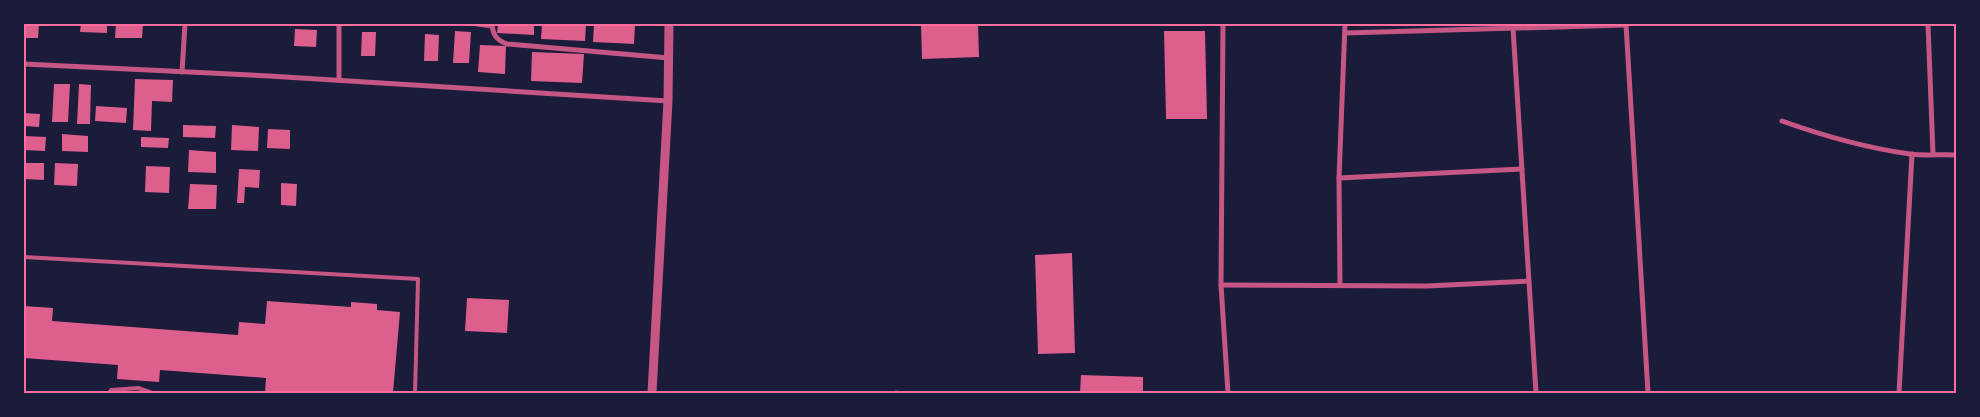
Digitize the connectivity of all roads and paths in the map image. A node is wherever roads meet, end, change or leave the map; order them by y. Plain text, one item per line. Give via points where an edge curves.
1 (184, 24) edge
2 (339, 24) edge
3 (477, 24) edge
4 (669, 24) edge
5 (1223, 24) edge
6 (1345, 24) edge
7 (1626, 24) edge
8 (1928, 24) edge
9 (492, 25) edge
10 (1513, 28) junction
11 (1345, 33) junction
12 (669, 58) junction
13 (24, 64) edge
14 (182, 72) junction
15 (339, 80) junction
16 (668, 101) junction
17 (1782, 121) dead end
18 (1912, 154) junction
19 (1933, 154) junction
20 (1956, 155) edge
21 (1522, 168) junction
22 (1339, 178) junction
23 (24, 257) edge
24 (1529, 282) junction
25 (1340, 285) junction
26 (1221, 286) junction
27 (108, 393) edge
28 (152, 393) edge
29 (415, 393) edge
30 (652, 393) edge
31 (1228, 393) edge
32 (1536, 393) edge
33 (1648, 393) edge
34 (1899, 393) edge

1 - 14 street
2 - 15 street
3 - 9 street
4 - 12 street
5 - 26 street
6 - 11 street
7 - 10 street
7 - 33 street
8 - 19 street
9 - 12 street via 493,35 507,44
10 - 11 street
10 - 21 street
11 - 22 street
12 - 16 street
13 - 14 street
14 - 15 street
15 - 16 street
16 - 30 street
17 - 18 street via 1824,136
18 - 19 street
18 - 34 street
19 - 20 street
21 - 22 street
21 - 24 street
22 - 25 street
23 - 29 lane via 418,279
24 - 25 street
24 - 32 street
25 - 26 street
26 - 31 street
27 - 28 lane via 138,388

